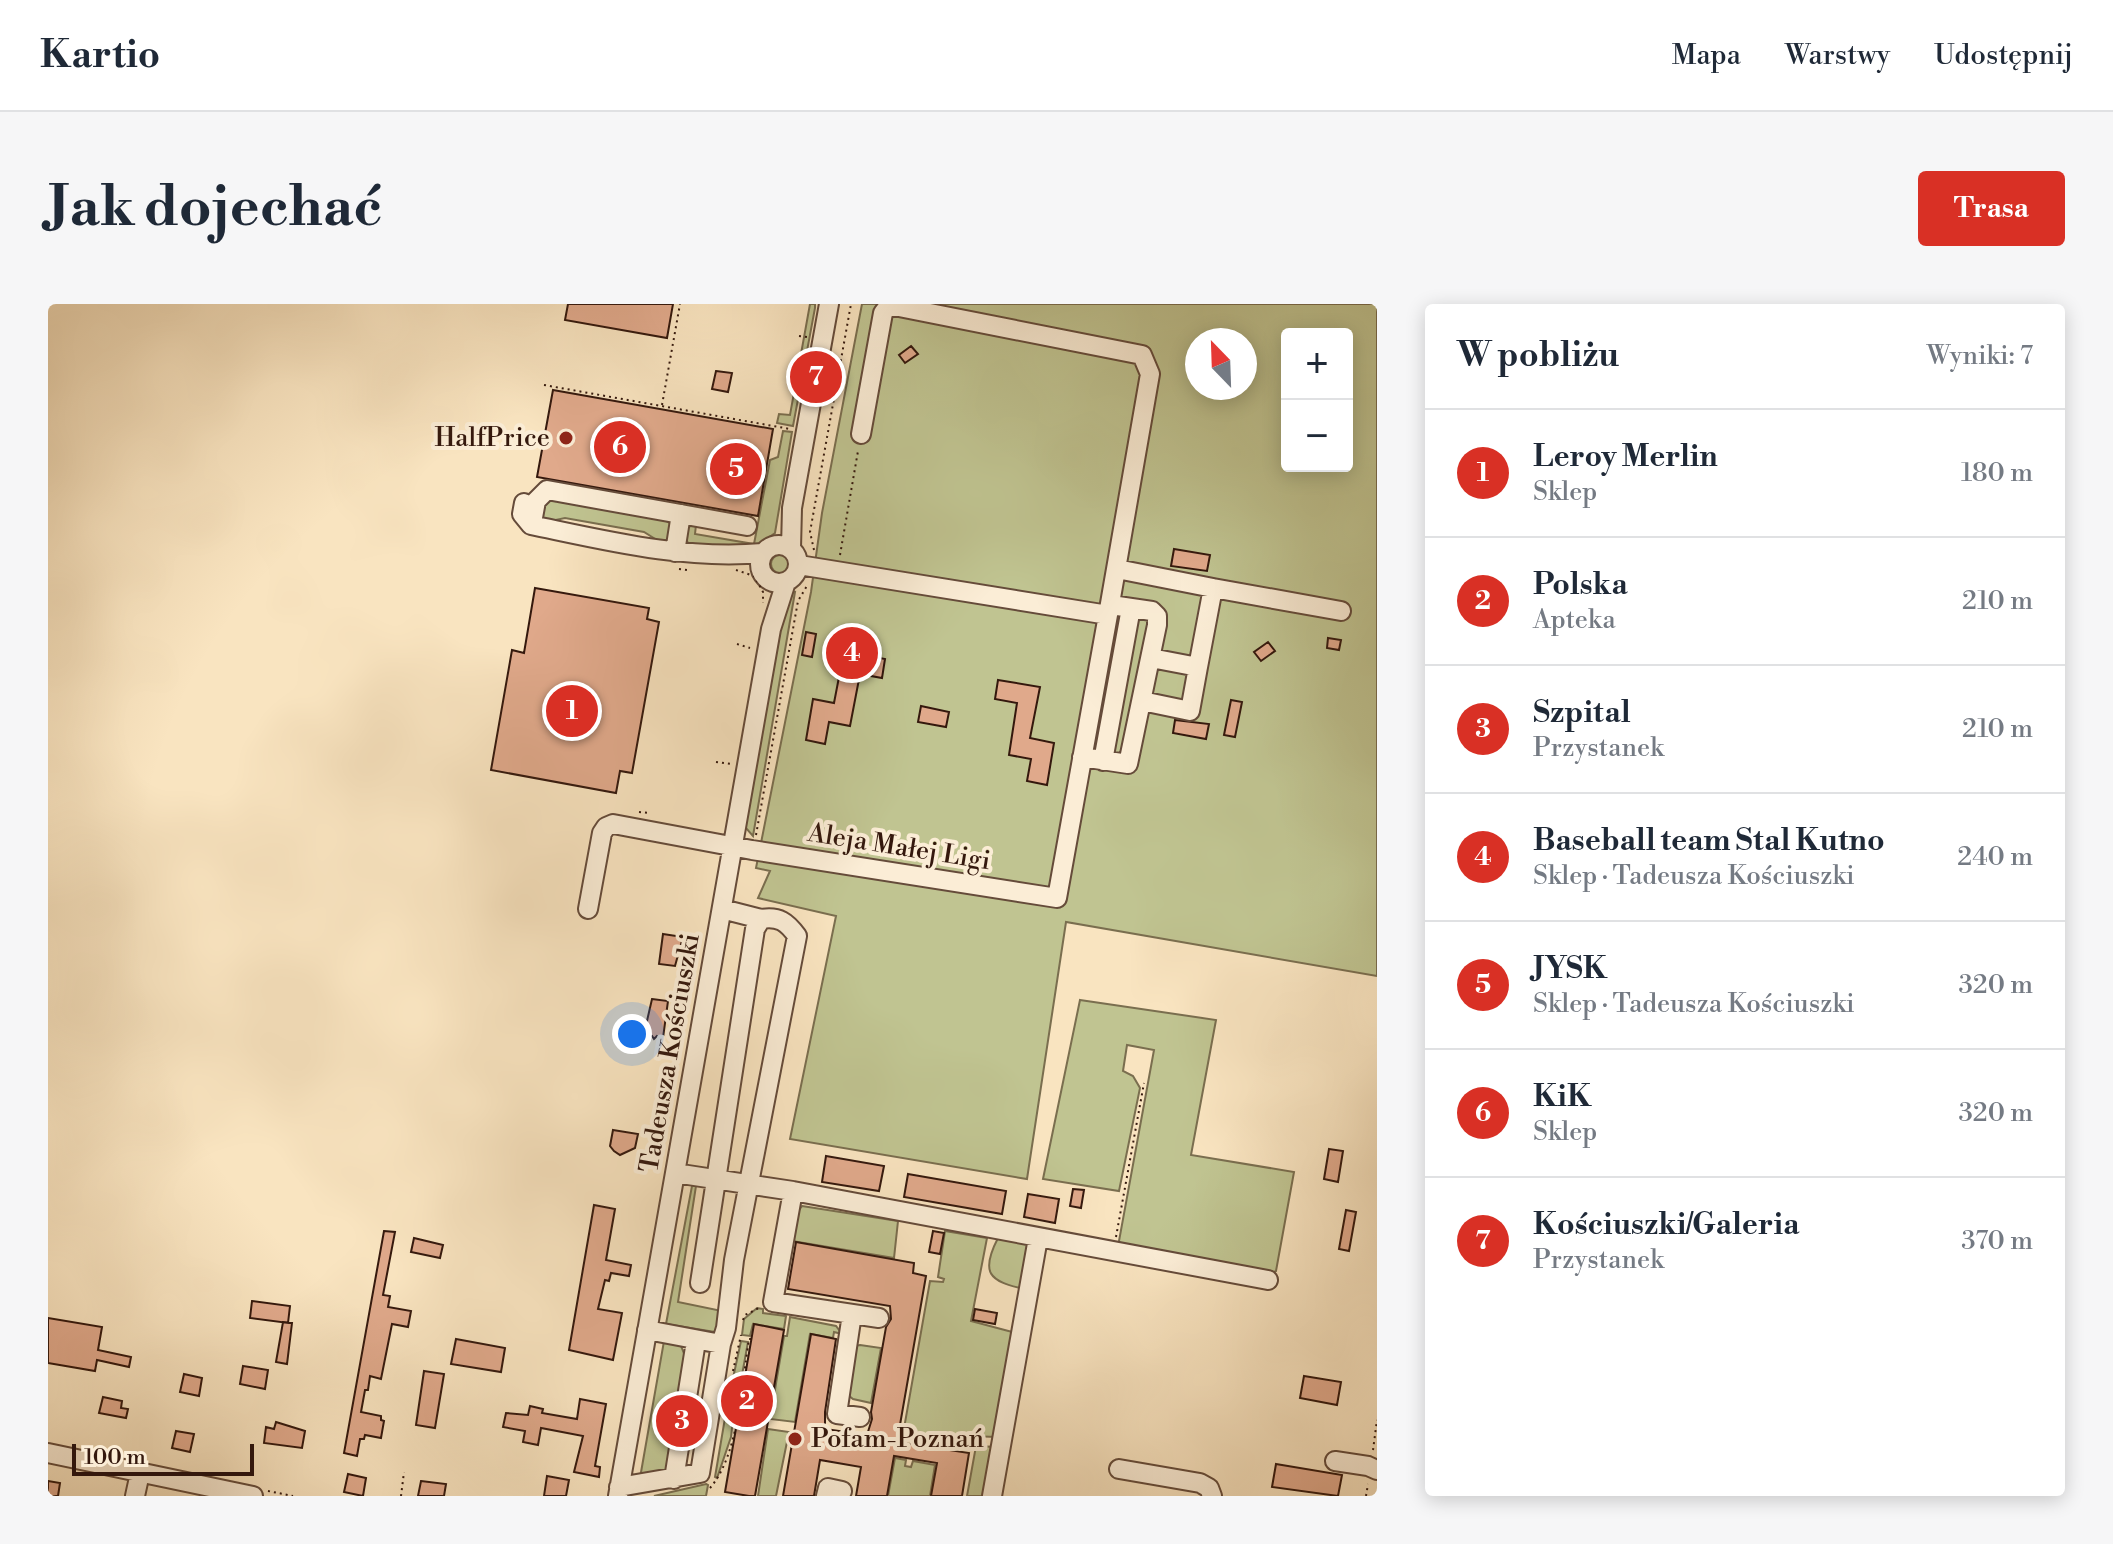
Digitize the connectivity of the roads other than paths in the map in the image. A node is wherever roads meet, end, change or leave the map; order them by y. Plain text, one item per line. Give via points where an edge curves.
1 (829, 304) edge
2 (861, 434) road end
3 (524, 503) dead end
4 (681, 514) junction
5 (531, 525) junction
6 (747, 526) dead end
7 (677, 561) junction
8 (777, 564) junction
9 (1117, 569) junction
10 (1213, 588) junction
11 (1131, 608) junction
12 (1110, 610) junction
13 (1341, 611) dead end
14 (1151, 658) junction
15 (1198, 667) junction
16 (1142, 701) junction
17 (1082, 757) junction
18 (1103, 761) junction
19 (733, 847) junction
20 (588, 909) dead end
21 (722, 909) junction
22 (761, 919) junction
23 (675, 1173) junction
24 (716, 1179) junction
25 (749, 1184) junction
26 (793, 1191) junction
27 (1038, 1238) junction
28 (1268, 1280) dead end
29 (700, 1283) dead end
30 (852, 1314) junction
31 (879, 1318) dead end
32 (647, 1330) junction
33 (696, 1341) junction
34 (721, 1344) junction
35 (860, 1417) dead end
36 (48, 1453) edge
37 (1335, 1461) dead end
38 (1119, 1469) dead end
39 (1377, 1470) edge
40 (140, 1473) junction
41 (674, 1479) junction
42 (619, 1492) edge
43 (135, 1496) edge
44 (253, 1496) edge
45 (992, 1496) edge
46 (1212, 1496) edge

1 - 8 street, Tadeusza Kościuszki
2 - 9 street via 883,313 894,306 1142,355 1150,374
3 - 5 street via 522,514
4 - 5 street via 547,490 536,501
4 - 6 street
4 - 7 street
5 - 7 street
7 - 8 street
8 - 12 street
8 - 19 street, Tadeusza Kościuszki
9 - 10 street
9 - 12 street
10 - 13 street
10 - 15 street
11 - 12 street
11 - 14 street via 1157,616
11 - 18 street
12 - 17 street
14 - 15 street
14 - 16 street
15 - 16 street via 1190,711
16 - 18 street via 1128,764
17 - 18 street
17 - 19 street, Aleja Małej Ligi via 1057,898
19 - 20 street, Aleja Małej Ligi via 609,825 602,833
19 - 21 street, Tadeusza Kościuszki
21 - 22 street
21 - 23 street, Tadeusza Kościuszki
22 - 24 street via 755,929
22 - 25 street via 787,922 797,936
23 - 24 street
23 - 32 street, Tadeusza Kościuszki
24 - 25 street
24 - 29 street
25 - 26 street
25 - 34 street
26 - 27 street
26 - 30 street via 773,1302
27 - 28 street
27 - 45 street
30 - 31 street
30 - 35 street via 837,1414
32 - 33 street
32 - 42 street, Tadeusza Kościuszki
33 - 34 street
33 - 41 street
34 - 41 street via 700,1473
36 - 40 street
37 - 39 street
38 - 46 street via 1200,1483
40 - 43 street
40 - 44 street
41 - 42 street

